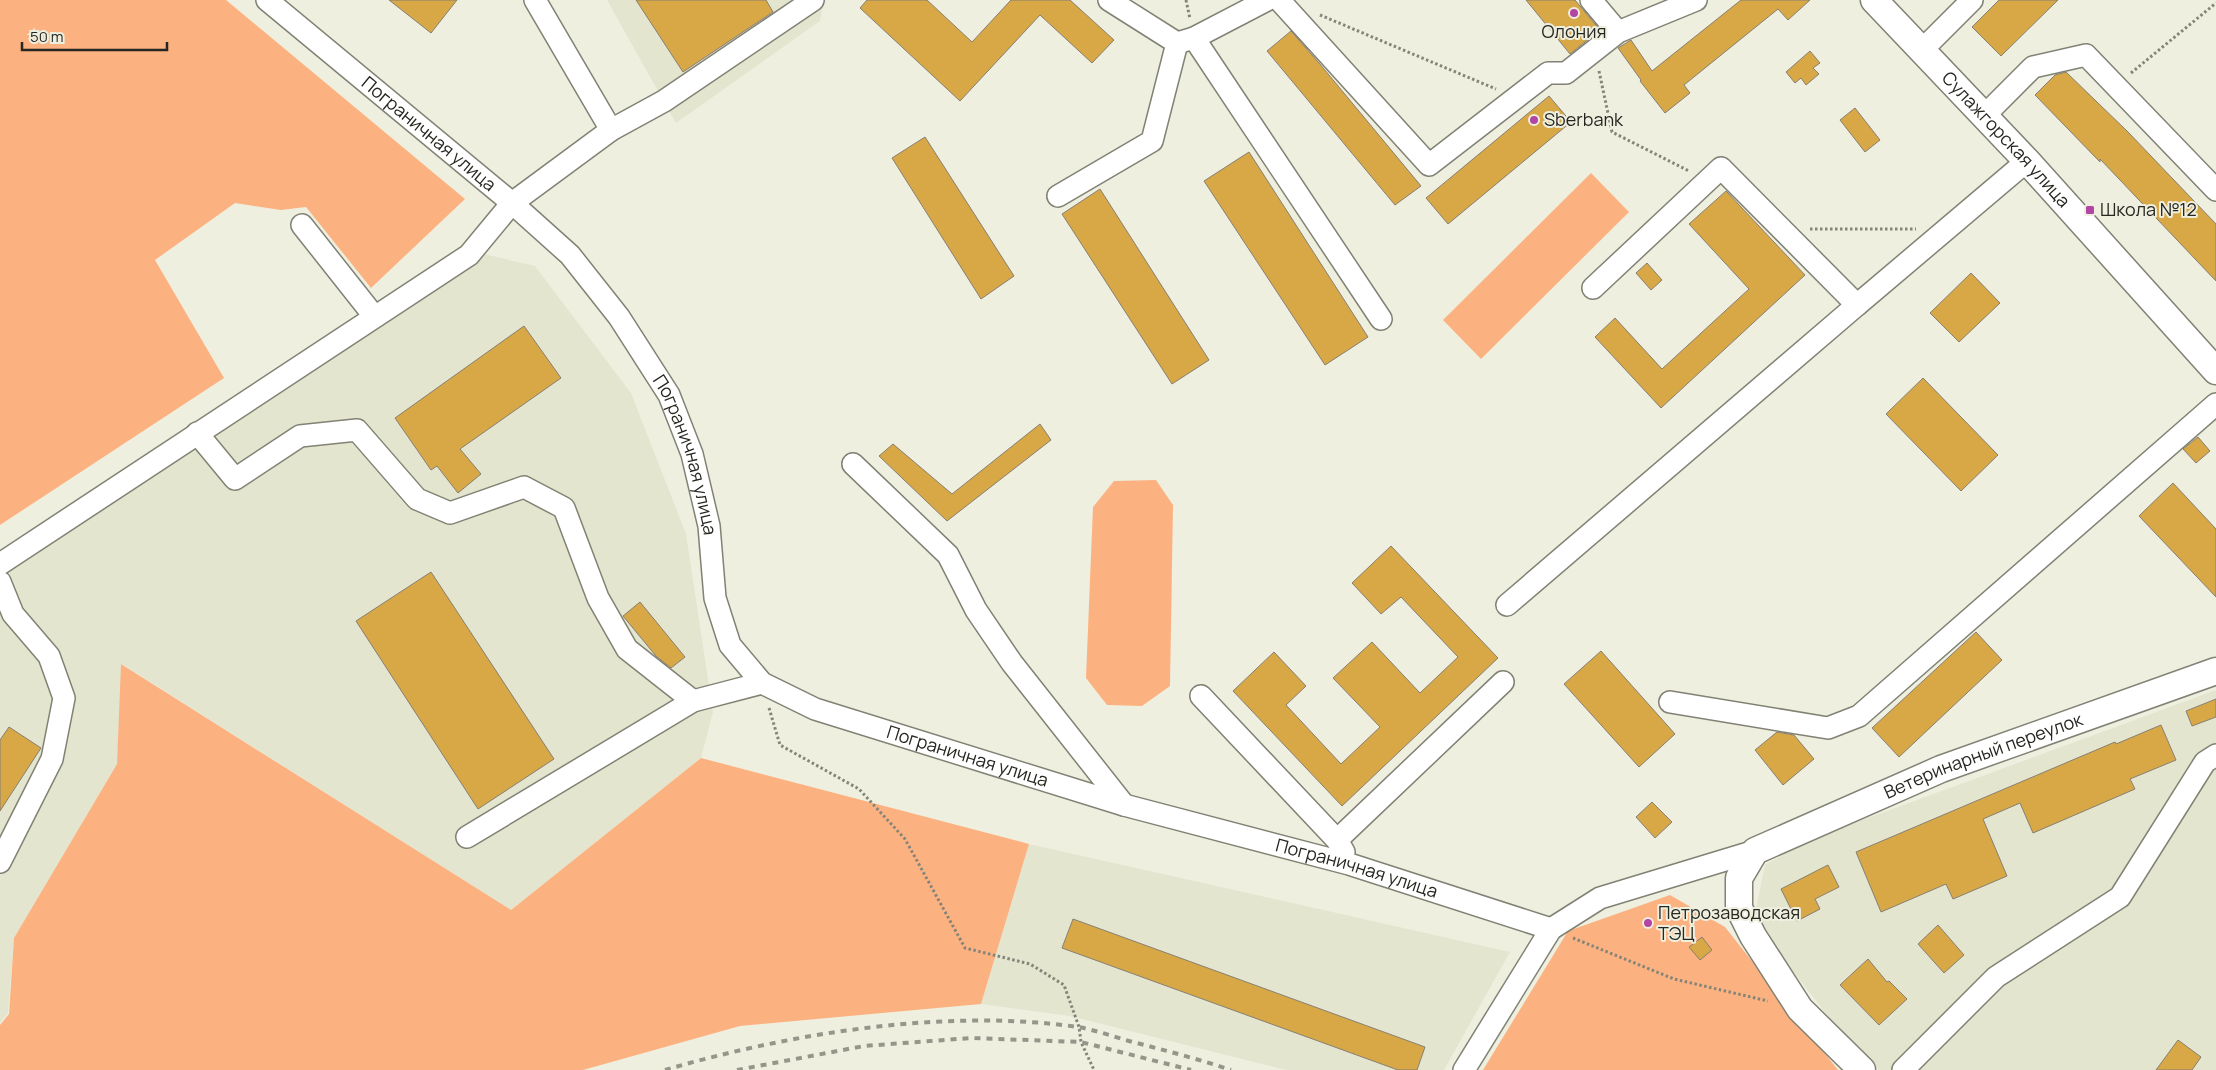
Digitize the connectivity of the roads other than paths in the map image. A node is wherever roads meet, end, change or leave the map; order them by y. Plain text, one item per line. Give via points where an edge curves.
1 (266, 0) edge
2 (535, 0) edge
3 (813, 0) edge
4 (1109, 0) edge
5 (1267, 0) edge
6 (1279, 0) edge
7 (1591, 0) edge
8 (1696, 0) edge
9 (1874, 0) edge
10 (1972, 0) edge
11 (1618, 32) junction
12 (1185, 40) junction
13 (1921, 51) junction
14 (1983, 117) junction
15 (611, 130) junction
16 (2027, 162) junction
17 (2216, 190) edge
18 (1058, 196) dead end
19 (512, 203) junction
20 (302, 225) dead end
21 (1593, 288) dead end
22 (1857, 305) junction
23 (374, 316) junction
24 (1381, 319) dead end
25 (2216, 371) edge
26 (2216, 404) edge
27 (197, 433) junction
28 (853, 464) dead end
29 (0, 564) edge
30 (0, 582) edge
31 (1507, 605) dead end
32 (2216, 671) edge
33 (1503, 682) dead end
34 (762, 683) junction
35 (1201, 696) dead end
36 (693, 701) junction
37 (1670, 702) dead end
38 (2216, 755) edge
39 (1124, 806) junction
40 (467, 837) dead end
41 (1337, 840) junction
42 (1755, 851) junction
43 (0, 862) edge
44 (1349, 864) junction
45 (1551, 929) junction
46 (1464, 1070) edge
47 (1862, 1070) edge
48 (1904, 1070) edge

1 - 19 street, Пограничная улица
2 - 15 street
3 - 15 street via 664,101
4 - 12 street
5 - 12 street
6 - 11 street via 1429,165 1548,73 1566,73
7 - 11 street
8 - 11 street
9 - 13 main road, Сулажгорская улица
10 - 13 street
12 - 18 street via 1152,141
12 - 24 street
13 - 14 main road, Сулажгорская улица
14 - 16 main road, Сулажгорская улица
14 - 17 street via 2033,67 2086,55
15 - 19 street
16 - 22 street
16 - 25 main road, Сулажгорская улица
19 - 23 street via 469,254
19 - 34 street, Пограничная улица via 570,255 619,317 669,395 692,454 709,526 715,598 730,645
20 - 23 street
21 - 22 street via 1721,168
22 - 31 street
23 - 27 street
26 - 37 street via 1859,716 1828,728
27 - 29 street
27 - 36 street via 235,479 300,436 357,430 417,499 450,513 524,487 564,508 598,598 627,649
28 - 39 street via 948,556 976,610 1012,664
30 - 43 street via 13,614 50,656 64,698 52,759
32 - 42 main road, Ветеринарный переулок via 1941,770
33 - 41 street
34 - 36 street
34 - 39 street, Пограничная улица via 815,709
35 - 41 street
36 - 40 street
38 - 48 street via 2205,762 2120,897 1996,977
39 - 44 street, Пограничная улица
41 - 44 street
42 - 45 street via 1600,898
42 - 47 main road via 1739,878 1739,908 1752,936 1800,1009
44 - 45 street, Пограничная улица
45 - 46 street

